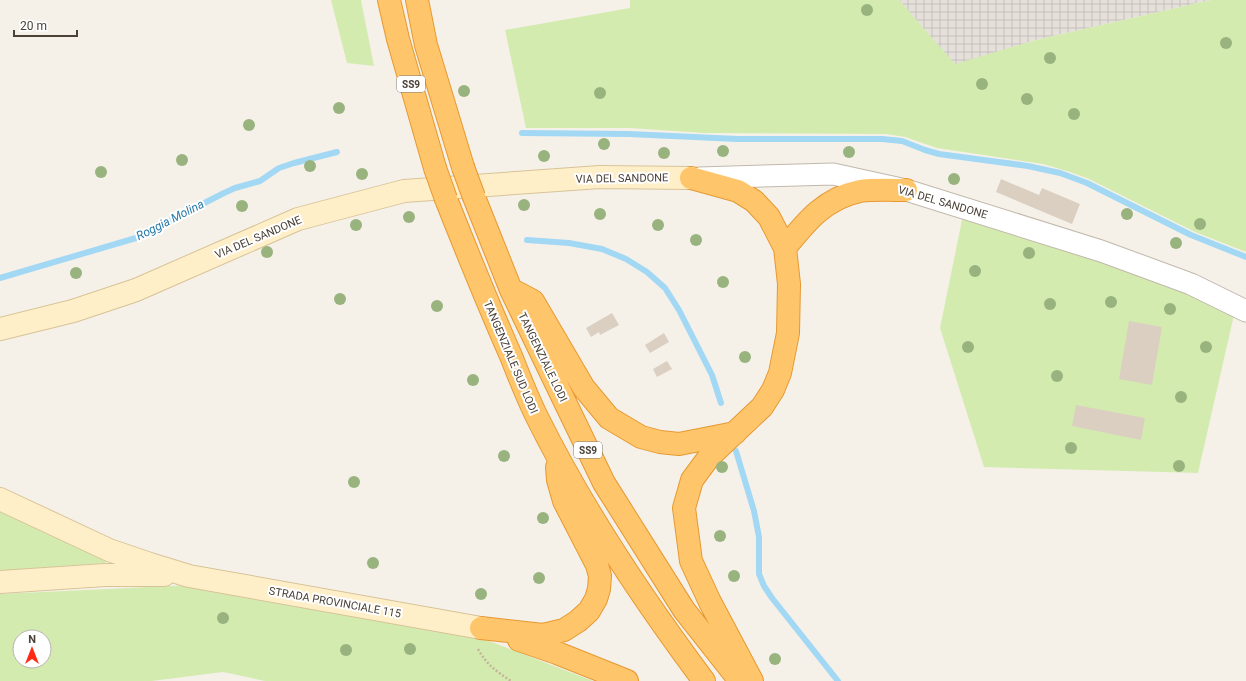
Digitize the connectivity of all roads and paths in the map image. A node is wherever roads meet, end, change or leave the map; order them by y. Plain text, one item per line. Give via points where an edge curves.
1 (389, 0) edge
2 (417, 0) edge
3 (691, 178) junction
4 (906, 190) junction
5 (785, 248) junction
6 (511, 290) junction
7 (1246, 311) edge
8 (0, 329) edge
9 (735, 433) junction
10 (556, 454) junction
11 (0, 499) edge
12 (189, 576) junction
13 (0, 582) edge
14 (476, 627) junction
15 (511, 681) edge
16 (626, 681) edge
17 (704, 681) edge
18 (740, 681) edge
19 (752, 681) edge

1 - 10 highway, TANGENZIALE SUD LODI / SS9, bridge via 398,39 446,199 478,282
2 - 6 highway, TANGENZIALE LODI / SS9, bridge via 426,45 464,167
3 - 4 street, VIA DEL SANDONE via 833,174
3 - 5 highway via 738,191 754,201 770,217
3 - 8 main road, VIA DEL SANDONE via 600,176 404,191 298,219 136,290 73,311
4 - 5 highway via 860,191 835,199 809,219
4 - 7 street, VIA DEL SANDONE via 1101,251 1191,284
5 - 9 highway via 789,284 788,333 780,373 762,407
6 - 9 highway via 533,301 584,388 609,418 641,437 660,442 679,444
6 - 18 highway, TANGENZIALE LODI / SS9 via 604,483 684,610
9 - 19 highway via 709,457 692,480 684,508 691,561
10 - 14 highway via 558,480 564,501 597,564 600,576 596,599 589,611 564,630 542,635
10 - 17 highway, TANGENZIALE SUD LODI / SS9 via 630,577
11 - 12 main road, STRADA PROVINCIALE 115 via 109,550
12 - 13 main road, STRADA PROVINCIALE 115 via 105,575
12 - 14 main road, STRADA PROVINCIALE 115
14 - 15 path via 478,650 484,661
14 - 16 highway via 557,653

